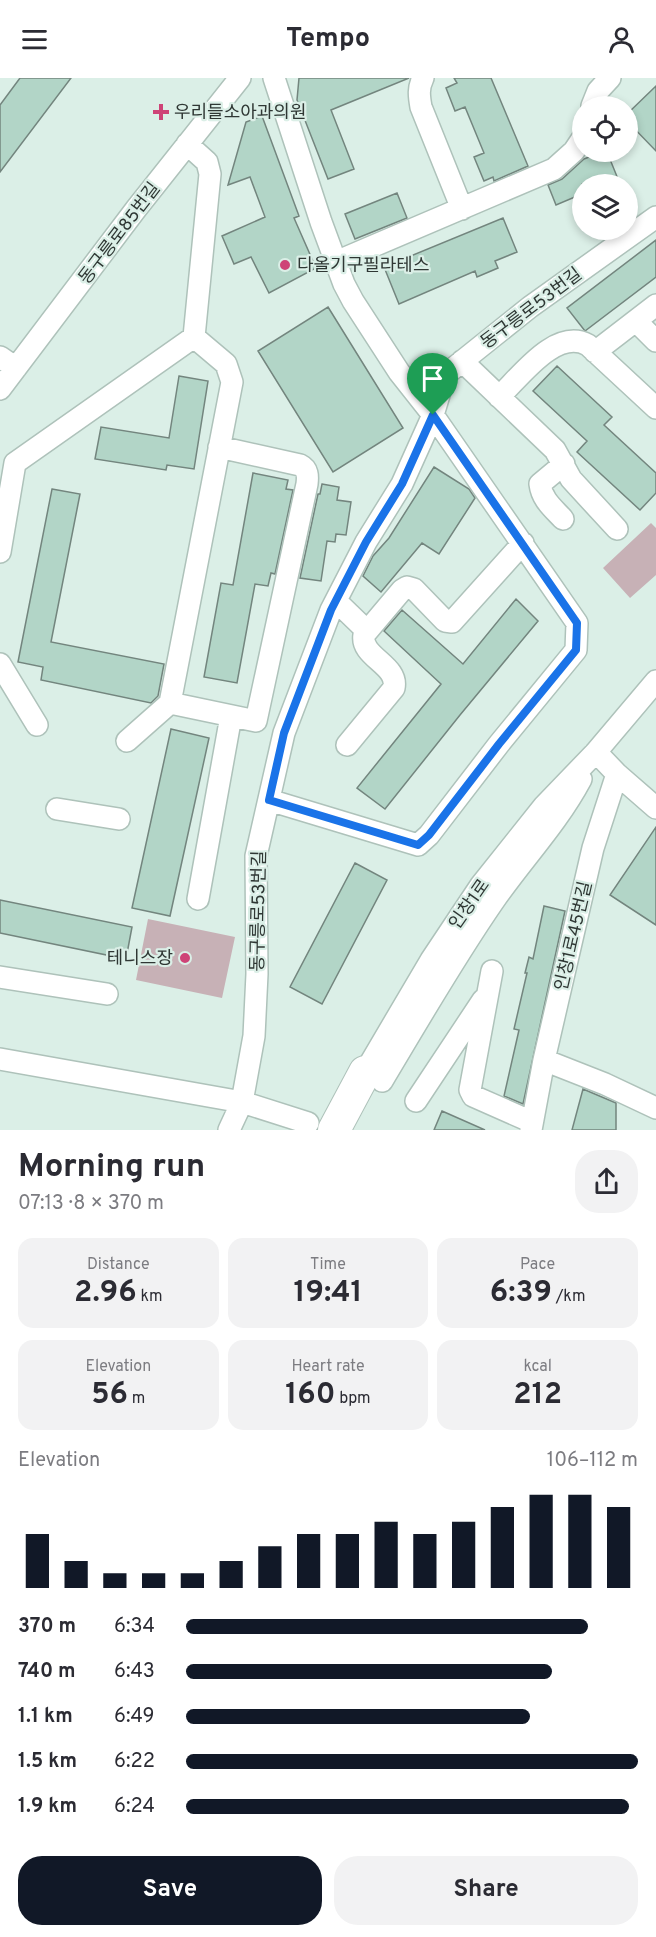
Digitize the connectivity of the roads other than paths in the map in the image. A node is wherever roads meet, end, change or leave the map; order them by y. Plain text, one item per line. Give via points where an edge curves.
1 (240, 78) edge
2 (274, 78) edge
3 (423, 78) edge
4 (610, 78) edge
5 (596, 96) edge
6 (188, 144) junction
7 (572, 154) edge
8 (462, 209) junction
9 (656, 217) edge
10 (336, 262) junction
11 (656, 305) edge
12 (636, 321) junction
13 (194, 338) junction
14 (656, 341) edge
15 (595, 352) junction
16 (462, 361) junction
17 (8, 363) edge
18 (0, 389) edge
19 (499, 397) junction
20 (654, 402) edge
21 (433, 415) junction
22 (219, 447) junction
23 (564, 464) junction
24 (563, 519) dead end
25 (617, 529) dead end
26 (523, 543) junction
27 (0, 552) edge
28 (336, 601) junction
29 (367, 631) junction
30 (0, 664) edge
31 (656, 681) edge
32 (170, 703) junction
33 (231, 716) junction
34 (256, 721) junction
35 (37, 725) dead end
36 (127, 741) dead end
37 (282, 741) junction
38 (347, 745) dead end
39 (596, 752) junction
40 (617, 774) junction
41 (269, 800) junction
42 (656, 808) edge
43 (57, 809) dead end
44 (119, 819) dead end
45 (198, 899) dead end
46 (492, 971) dead end
47 (0, 977) edge
48 (488, 992) junction
49 (107, 994) dead end
50 (0, 1059) edge
51 (544, 1060) junction
52 (374, 1077) junction
53 (416, 1101) dead end
54 (242, 1102) junction
55 (656, 1108) edge
56 (321, 1126) edge
57 (531, 1126) edge
58 (229, 1130) edge
59 (358, 1130) edge

1 - 6 street, 동구릉로85번길
2 - 10 street
3 - 8 street via 418,95 421,106
4 - 5 street
6 - 13 street via 207,162 210,174
6 - 17 street, 동구릉로85번길
7 - 8 street via 554,169
8 - 10 street
9 - 16 street, 동구릉로53번길
10 - 21 street via 353,301 399,372
11 - 12 street
12 - 14 street
12 - 15 street
13 - 22 street via 222,359 231,375
13 - 27 street via 15,463
15 - 19 street via 578,340 554,345
15 - 20 street
16 - 19 street
16 - 21 street, 동구릉로53번길 via 445,375
17 - 18 street, 동구릉로85번길
19 - 23 street via 555,450
21 - 26 street
21 - 28 street, 동구릉로53번길 via 402,484
22 - 32 street
22 - 34 street via 300,465 307,472
23 - 24 street via 540,484 545,500
23 - 25 street via 571,479
26 - 29 street via 452,622 407,587
26 - 41 street via 577,623 576,650 429,835 418,845
28 - 29 street
28 - 37 street, 동구릉로53번길
29 - 38 street via 363,643 396,683
30 - 35 street
31 - 39 street, 인창1로
32 - 33 street
32 - 36 street
33 - 34 street
33 - 45 street
34 - 37 street
37 - 41 street, 동구릉로53번길
39 - 40 street
39 - 52 street, 인창1로 via 544,806 482,885 431,960
40 - 42 street
40 - 51 street, 인창1로45번길 via 596,838
41 - 54 street, 동구릉로53번길 via 256,856 254,1036
43 - 44 street
46 - 48 street
47 - 49 street
48 - 53 street
48 - 57 street via 471,1094
50 - 54 street
51 - 55 street
51 - 57 street, 인창1로45번길
52 - 56 highway
52 - 59 highway
54 - 56 street
54 - 58 street, 동구릉로53번길

